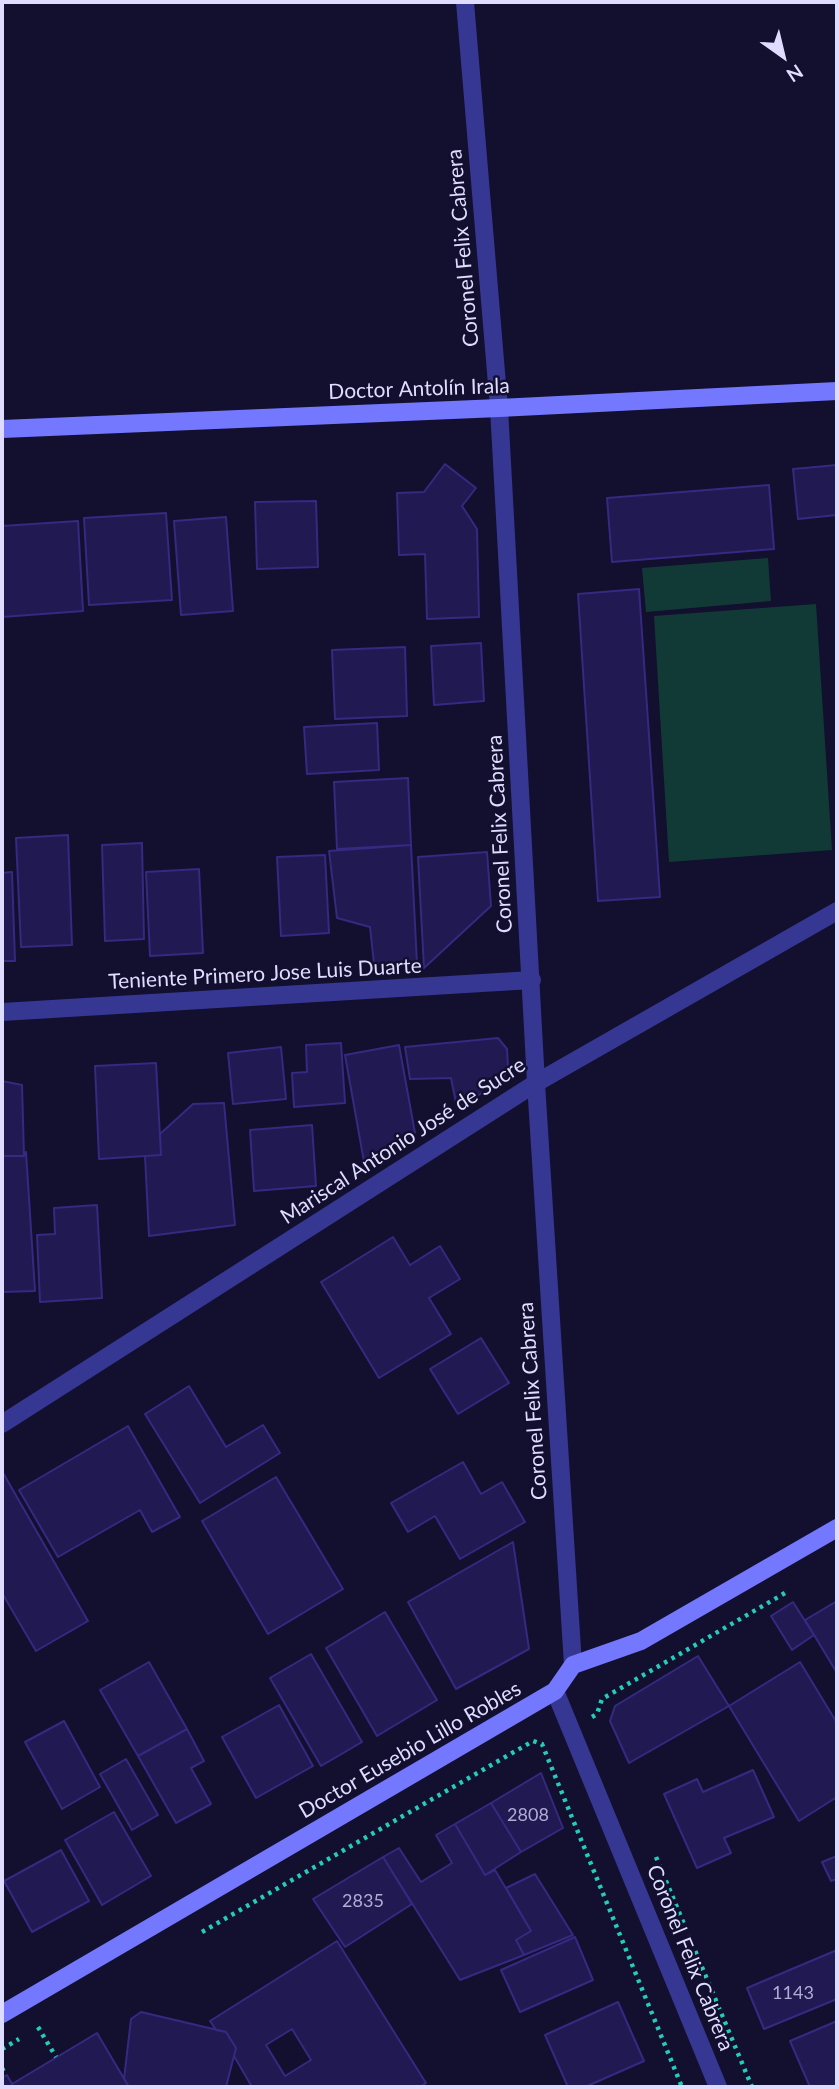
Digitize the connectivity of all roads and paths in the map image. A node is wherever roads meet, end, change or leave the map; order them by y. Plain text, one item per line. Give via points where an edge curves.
1 (465, 2) edge
2 (837, 391) edge
3 (499, 408) junction
4 (2, 429) edge
5 (837, 911) edge
6 (532, 981) junction
7 (2, 1012) edge
8 (536, 1083) junction
9 (2, 1424) edge
10 (837, 1528) edge
11 (790, 1590) dead end
12 (573, 1665) junction
13 (555, 1691) junction
14 (597, 1714) dead end
15 (655, 1856) dead end
16 (197, 1935) dead end
17 (2, 2014) edge
18 (47, 2022) dead end
19 (38, 2027) junction
20 (29, 2033) dead end
21 (20, 2038) dead end
22 (2, 2049) edge
23 (56, 2057) dead end
24 (2, 2068) edge
25 (2, 2073) edge
26 (682, 2087) edge
27 (718, 2087) edge
28 (752, 2087) edge

1 - 3 street, Coronel Felix Cabrera
2 - 3 main road, Doctor Antolín Irala
3 - 4 main road, Doctor Antolín Irala
3 - 6 street, Coronel Felix Cabrera
5 - 8 street, Mariscal Antonio José de Sucre
6 - 7 street, Teniente Primero Jose Luis Duarte
6 - 8 street, Coronel Felix Cabrera
8 - 9 street, Mariscal Antonio José de Sucre
8 - 12 street, Coronel Felix Cabrera
10 - 12 main road via 641,1641
11 - 14 path via 602,1699
12 - 13 main road, Doctor Eusebio Lillo Robles
13 - 17 main road, Doctor Eusebio Lillo Robles
13 - 27 street, Coronel Felix Cabrera
15 - 28 path
16 - 26 path via 533,1741 542,1744
18 - 19 path
19 - 20 path
19 - 23 path
21 - 22 path
24 - 25 path

